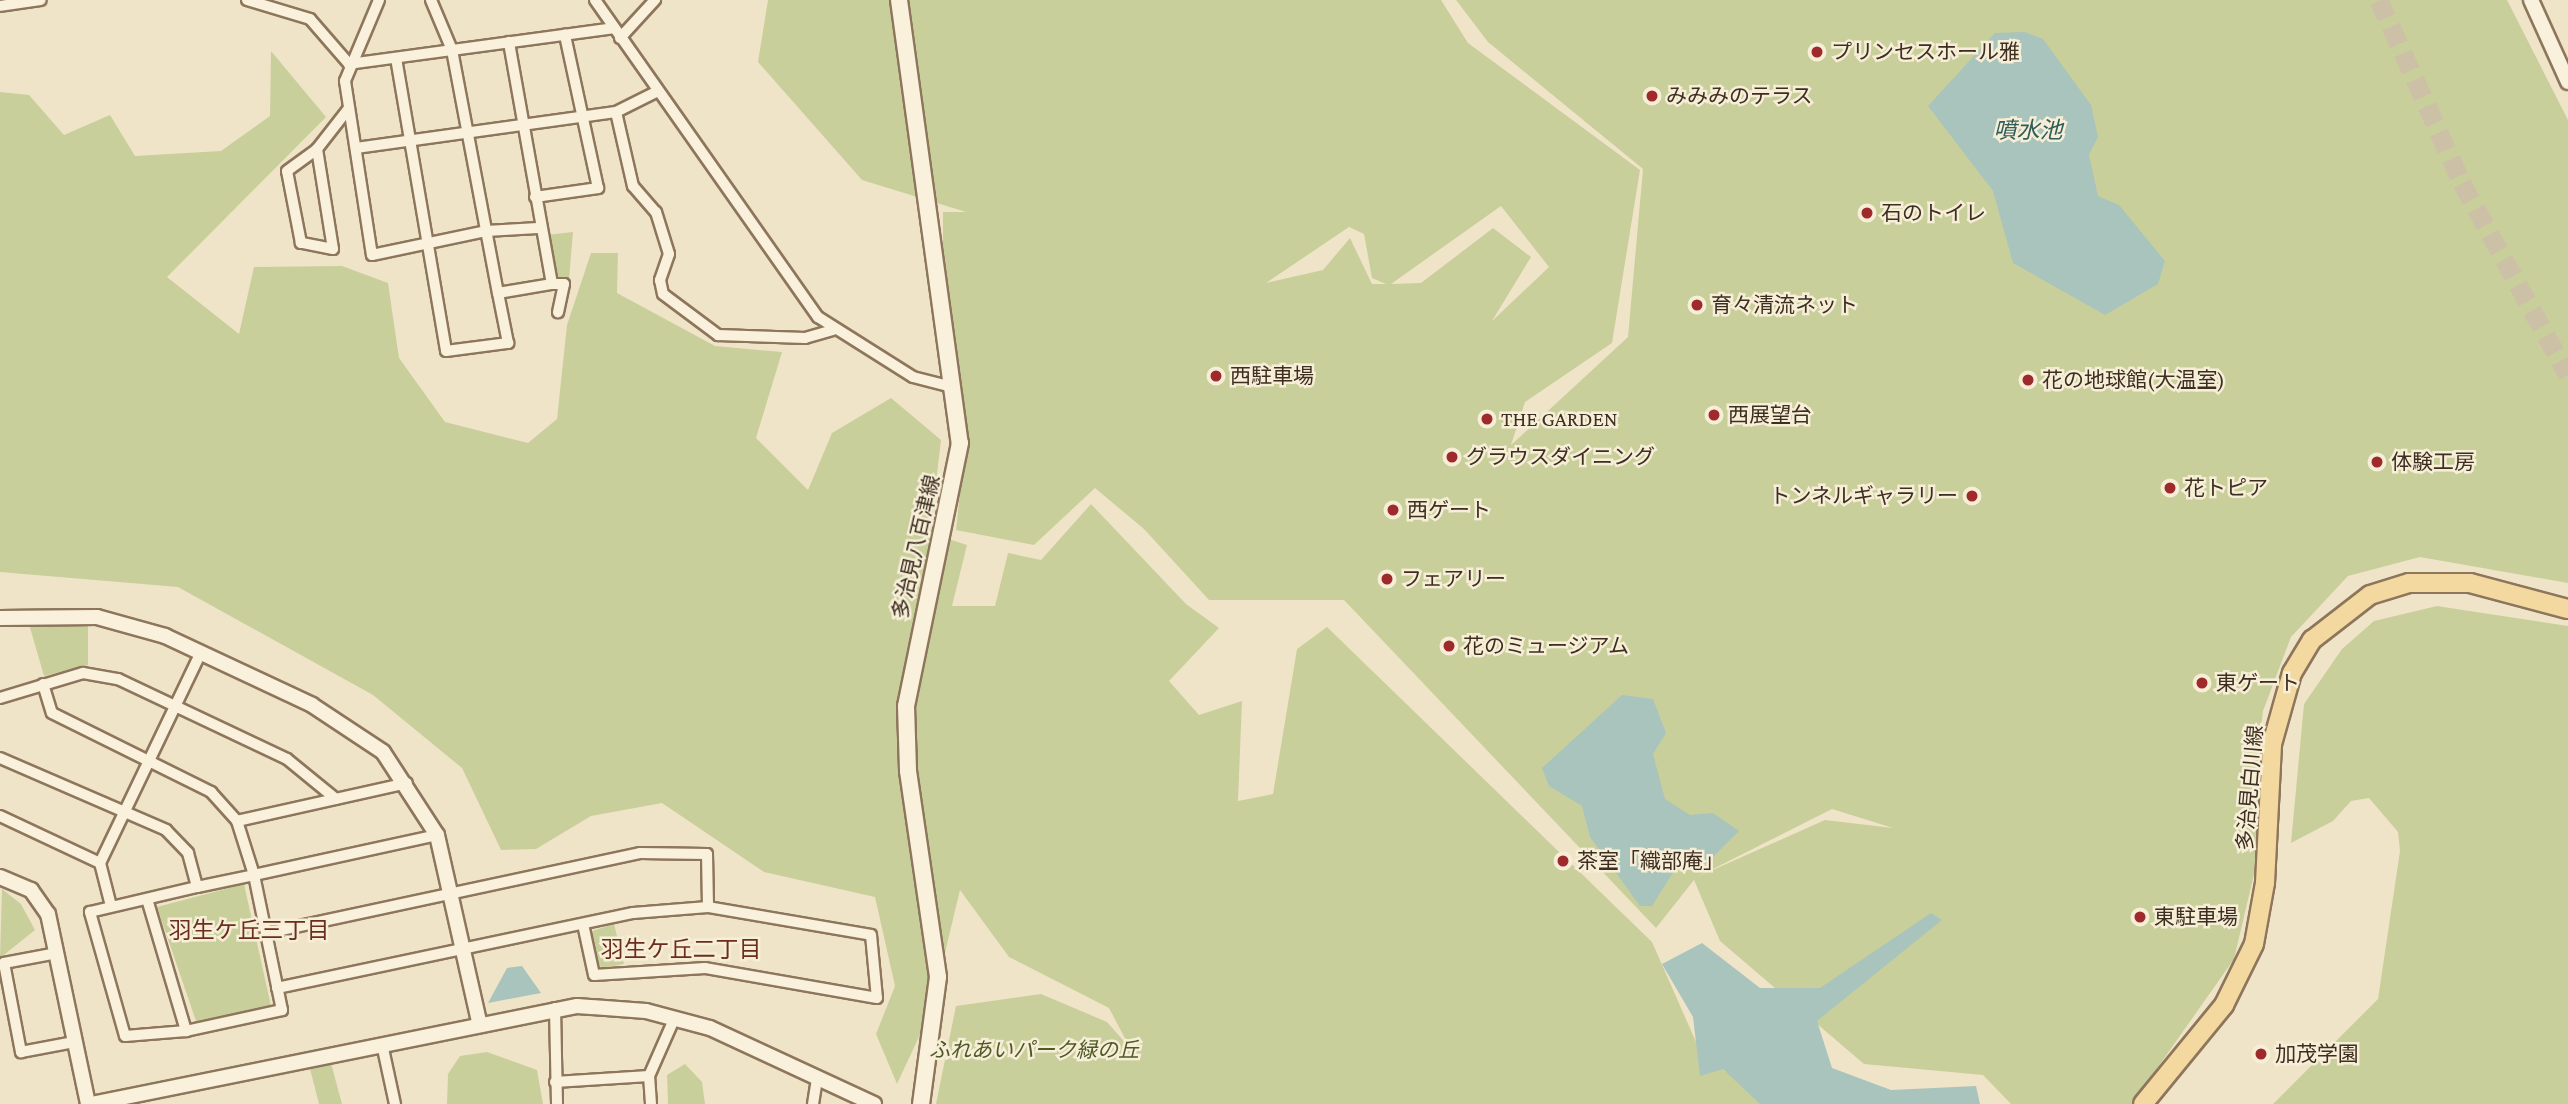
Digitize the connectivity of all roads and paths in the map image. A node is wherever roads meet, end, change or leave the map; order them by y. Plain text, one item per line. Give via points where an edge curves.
1 (41, 0) edge
2 (247, 0) edge
3 (379, 0) edge
4 (431, 0) edge
5 (595, 0) edge
6 (655, 0) edge
7 (899, 0) edge
8 (2530, 0) edge
9 (0, 6) edge
10 (617, 33) junction
11 (565, 35) junction
12 (509, 42) junction
13 (452, 50) junction
14 (396, 58) junction
15 (349, 64) junction
16 (2568, 82) edge
17 (658, 91) junction
18 (349, 108) junction
19 (616, 112) junction
20 (581, 117) junction
21 (523, 125) junction
22 (468, 132) junction
23 (409, 141) junction
24 (356, 148) junction
25 (317, 149) junction
26 (535, 197) junction
27 (538, 228) junction
28 (486, 231) junction
29 (425, 244) junction
30 (552, 284) junction
31 (498, 293) junction
32 (558, 312) dead end
33 (833, 330) junction
34 (952, 387) junction
35 (2568, 608) edge
36 (0, 618) edge
37 (201, 652) junction
38 (43, 684) junction
39 (0, 698) edge
40 (175, 706) junction
41 (0, 758) edge
42 (150, 758) junction
43 (407, 783) junction
44 (337, 799) junction
45 (124, 811) junction
46 (0, 817) edge
47 (237, 821) junction
48 (437, 835) junction
49 (100, 863) junction
50 (254, 875) junction
51 (0, 877) edge
52 (197, 887) junction
53 (453, 892) junction
54 (147, 899) junction
55 (111, 906) junction
56 (708, 906) junction
57 (583, 925) junction
58 (267, 933) junction
59 (466, 948) junction
60 (57, 953) junction
61 (277, 988) junction
62 (555, 1008) junction
63 (675, 1017) junction
64 (479, 1022) junction
65 (186, 1031) junction
66 (74, 1042) junction
67 (382, 1044) junction
68 (649, 1076) junction
69 (817, 1079) junction
70 (555, 1082) junction
71 (90, 1104) edge
72 (395, 1104) edge
73 (556, 1104) edge
74 (651, 1104) edge
75 (813, 1104) edge
76 (874, 1104) edge
77 (920, 1104) edge
78 (2143, 1104) edge

1 - 9 street
2 - 15 street via 310,19
3 - 15 street
4 - 13 street
5 - 10 street
6 - 10 street
7 - 34 main road, 多治見八百津線
8 - 16 street
10 - 11 street
10 - 17 street
11 - 12 street
11 - 20 street
12 - 13 street
12 - 21 street
13 - 14 street
13 - 22 street
14 - 15 street
14 - 23 street
15 - 18 street
17 - 19 street
17 - 33 street
18 - 24 street
18 - 25 street
19 - 20 street
19 - 33 street via 633,186 656,212 669,254 660,280 663,294 718,335 805,338
20 - 21 street
20 - 26 street via 598,188
21 - 22 street
21 - 26 street
22 - 23 street
22 - 28 street
23 - 24 street
23 - 29 street
24 - 29 street via 372,255
25 - 25 street via 287,172 301,243 333,250
26 - 27 street
27 - 28 street
27 - 30 street
28 - 29 street
28 - 31 street
29 - 31 street via 446,351 508,343
30 - 31 street
30 - 32 street via 564,284
33 - 34 street via 912,377
34 - 77 main road, 多治見八百津線 via 960,443 906,706 908,771 938,976
35 - 78 main road, 多治見白川線 via 2470,583 2409,583 2370,595 2312,640 2292,673 2272,744 2265,883 2254,944 2224,1005
36 - 37 street via 97,617
37 - 40 street
37 - 43 street via 343,722 383,752
38 - 39 street
38 - 40 street via 93,673
38 - 42 street via 52,713
40 - 42 street
40 - 44 street via 287,759
41 - 45 street
42 - 45 street
42 - 47 street via 200,783
43 - 44 street
43 - 48 street
44 - 47 street
45 - 49 street
45 - 52 street via 174,835 188,853
46 - 49 street
47 - 50 street
48 - 50 street
48 - 53 street
49 - 55 street
50 - 52 street
50 - 58 street
51 - 60 street via 38,897
52 - 54 street
53 - 56 street via 640,853 678,852 707,854
53 - 58 street
53 - 59 street
54 - 55 street
54 - 65 street
55 - 65 street via 90,912 90,919 125,1036
56 - 57 street
56 - 57 street via 871,935 877,998 705,968 594,975
57 - 59 street
58 - 61 street
59 - 61 street
59 - 64 street
60 - 66 street
60 - 66 street via 4,963 21,1052
61 - 65 street via 282,1010
62 - 63 street via 602,1006
62 - 64 street
62 - 70 street
63 - 68 street
63 - 69 street
64 - 67 street
66 - 71 street
67 - 71 street
67 - 72 street
68 - 70 street
68 - 74 street
69 - 75 street
69 - 76 street
70 - 73 street

